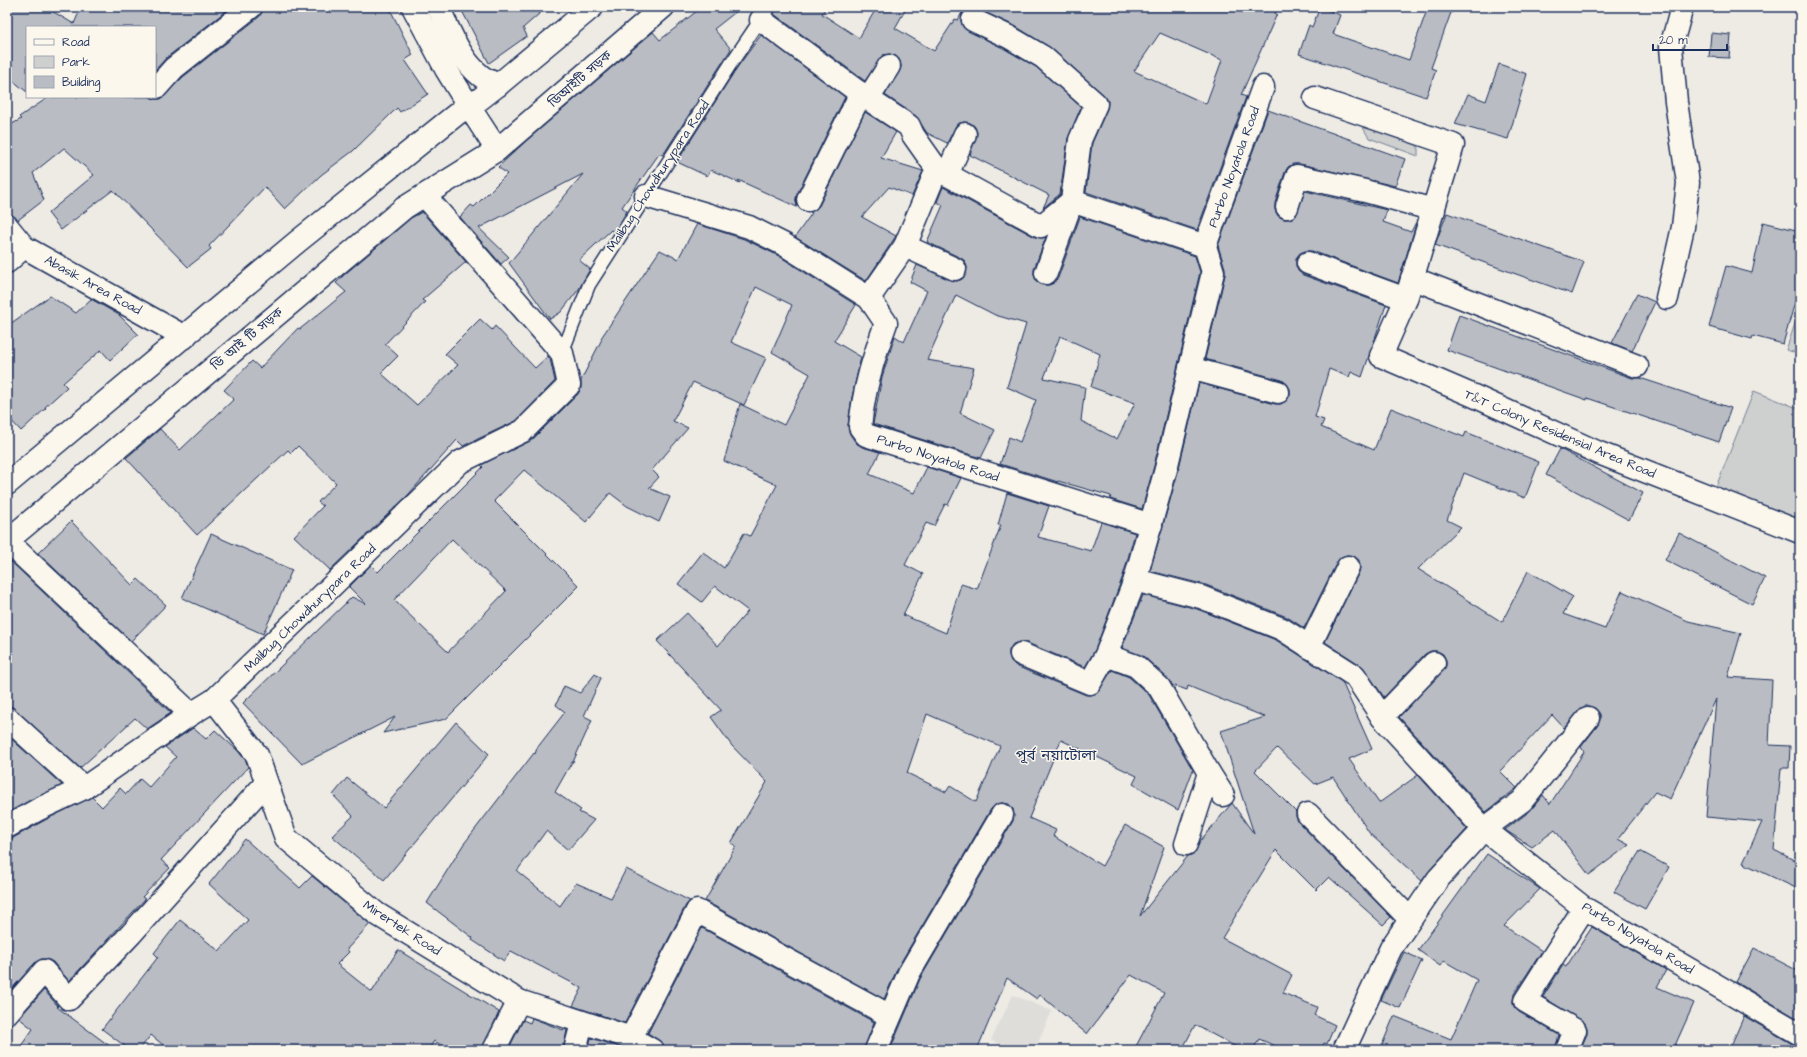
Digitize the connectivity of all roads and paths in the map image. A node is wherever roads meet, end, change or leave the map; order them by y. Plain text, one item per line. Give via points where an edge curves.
1 (251, 7) edge
2 (413, 7) edge
3 (438, 7) edge
4 (592, 7) edge
5 (663, 7) edge
6 (1682, 7) edge
7 (765, 13) edge
8 (973, 20) dead end
9 (889, 66) dead end
10 (498, 85) junction
11 (157, 87) dead end
12 (1263, 87) dead end
13 (865, 96) junction
14 (1315, 98) dead end
15 (474, 102) junction
16 (965, 134) dead end
17 (497, 150) junction
18 (942, 172) junction
19 (425, 196) junction
20 (646, 196) junction
21 (808, 200) dead end
22 (1072, 201) junction
23 (1287, 207) dead end
24 (1434, 210) junction
25 (7, 226) edge
26 (904, 246) junction
27 (1204, 246) junction
28 (24, 247) junction
29 (7, 262) edge
30 (1308, 263) dead end
31 (955, 269) dead end
32 (1046, 273) dead end
33 (1409, 288) junction
34 (869, 298) junction
35 (1666, 298) dead end
36 (185, 337) junction
37 (562, 353) junction
38 (1637, 366) dead end
39 (1190, 368) junction
40 (1278, 392) dead end
41 (7, 484) edge
42 (1150, 525) junction
43 (1800, 532) edge
44 (7, 541) edge
45 (1348, 567) dead end
46 (1135, 580) junction
47 (1309, 647) junction
48 (1021, 654) dead end
49 (1106, 655) junction
50 (1434, 663) dead end
51 (214, 700) junction
52 (191, 714) junction
53 (1382, 716) junction
54 (7, 718) edge
55 (1588, 718) dead end
56 (1210, 773) junction
57 (266, 783) junction
58 (84, 788) junction
59 (1223, 795) dead end
60 (1308, 814) dead end
61 (1002, 815) dead end
62 (7, 827) edge
63 (1487, 828) junction
64 (1186, 844) dead end
65 (1584, 908) junction
66 (1410, 919) junction
67 (518, 1001) junction
68 (7, 1013) edge
69 (890, 1016) junction
70 (582, 1023) junction
71 (1800, 1034) edge
72 (631, 1038) junction
73 (494, 1050) edge
74 (575, 1050) edge
75 (652, 1050) edge
76 (876, 1050) edge
77 (1344, 1050) edge
78 (1567, 1050) edge

1 - 11 street via 174,68
2 - 15 street via 446,69
3 - 10 street via 470,66 482,77
4 - 10 street
5 - 17 street, ডিআইটি সড়ক
6 - 35 street via 1671,47 1688,183 1683,227
7 - 13 street
7 - 20 lane, Malibug Chowdhurypara Road
8 - 22 street via 1043,57 1096,104 1080,140
9 - 13 street
10 - 15 street
12 - 27 street, Purbo Noyatola Road
13 - 18 street via 909,126 912,135
13 - 21 street
14 - 24 street, T&T Colony Residensial Area Road via 1453,146
15 - 17 street
15 - 36 street via 297,242
16 - 18 street
17 - 19 street, ডি আই টি সড়ক
18 - 22 street via 1041,226
18 - 26 street
19 - 37 street, Malibug Chowdhurypara Road
19 - 44 street, ডি আই টি সড়ক via 404,208
20 - 34 street, Purbo Noyatola Road via 749,227 786,245
20 - 37 lane, Malibug Chowdhurypara Road via 589,285
22 - 27 street
22 - 32 street
23 - 24 street via 1297,176
24 - 33 street, T&T Colony Residensial Area Road
25 - 28 street, Abasik Area Road
26 - 31 street
26 - 34 street
27 - 39 street via 1213,272
28 - 29 street
28 - 36 street, Abasik Area Road
30 - 33 street
33 - 38 street
33 - 43 street, T&T Colony Residensial Area Road via 1381,356 1599,453
34 - 42 street, Purbo Noyatola Road via 886,323 863,396 860,427 866,435
36 - 41 street
37 - 51 street, Malibug Chowdhurypara Road via 569,385 523,432 460,462
39 - 40 street
39 - 42 street
42 - 46 street
44 - 52 street
45 - 47 street
46 - 47 street, Purbo Noyatola Road via 1202,597 1282,629
46 - 49 street
47 - 53 street, Purbo Noyatola Road via 1355,676
48 - 49 street via 1090,682
49 - 56 street via 1136,666 1159,687
50 - 53 street
51 - 52 street, Malibug Chowdhurypara Road
51 - 57 street, Mirertek Road via 257,755
52 - 58 street, Malibug Chowdhurypara Road
53 - 63 street, Purbo Noyatola Road
54 - 58 street
55 - 63 street via 1522,801
56 - 59 street
56 - 64 street
57 - 67 street, Mirertek Road via 286,838 376,914
57 - 68 street via 131,934 69,999 44,971
58 - 62 street, Malibug Chowdhurypara Road
60 - 66 street
61 - 69 street via 909,973
63 - 65 street, Purbo Noyatola Road
63 - 66 street via 1438,879
65 - 71 street, Purbo Noyatola Road
65 - 78 street via 1525,1000 1575,1030
66 - 77 street via 1391,948
67 - 70 street, Mirertek Road
67 - 73 street
69 - 72 street via 697,911
69 - 76 street
70 - 72 street, Mirertek Road
70 - 74 street
72 - 75 street, Mirertek Road

